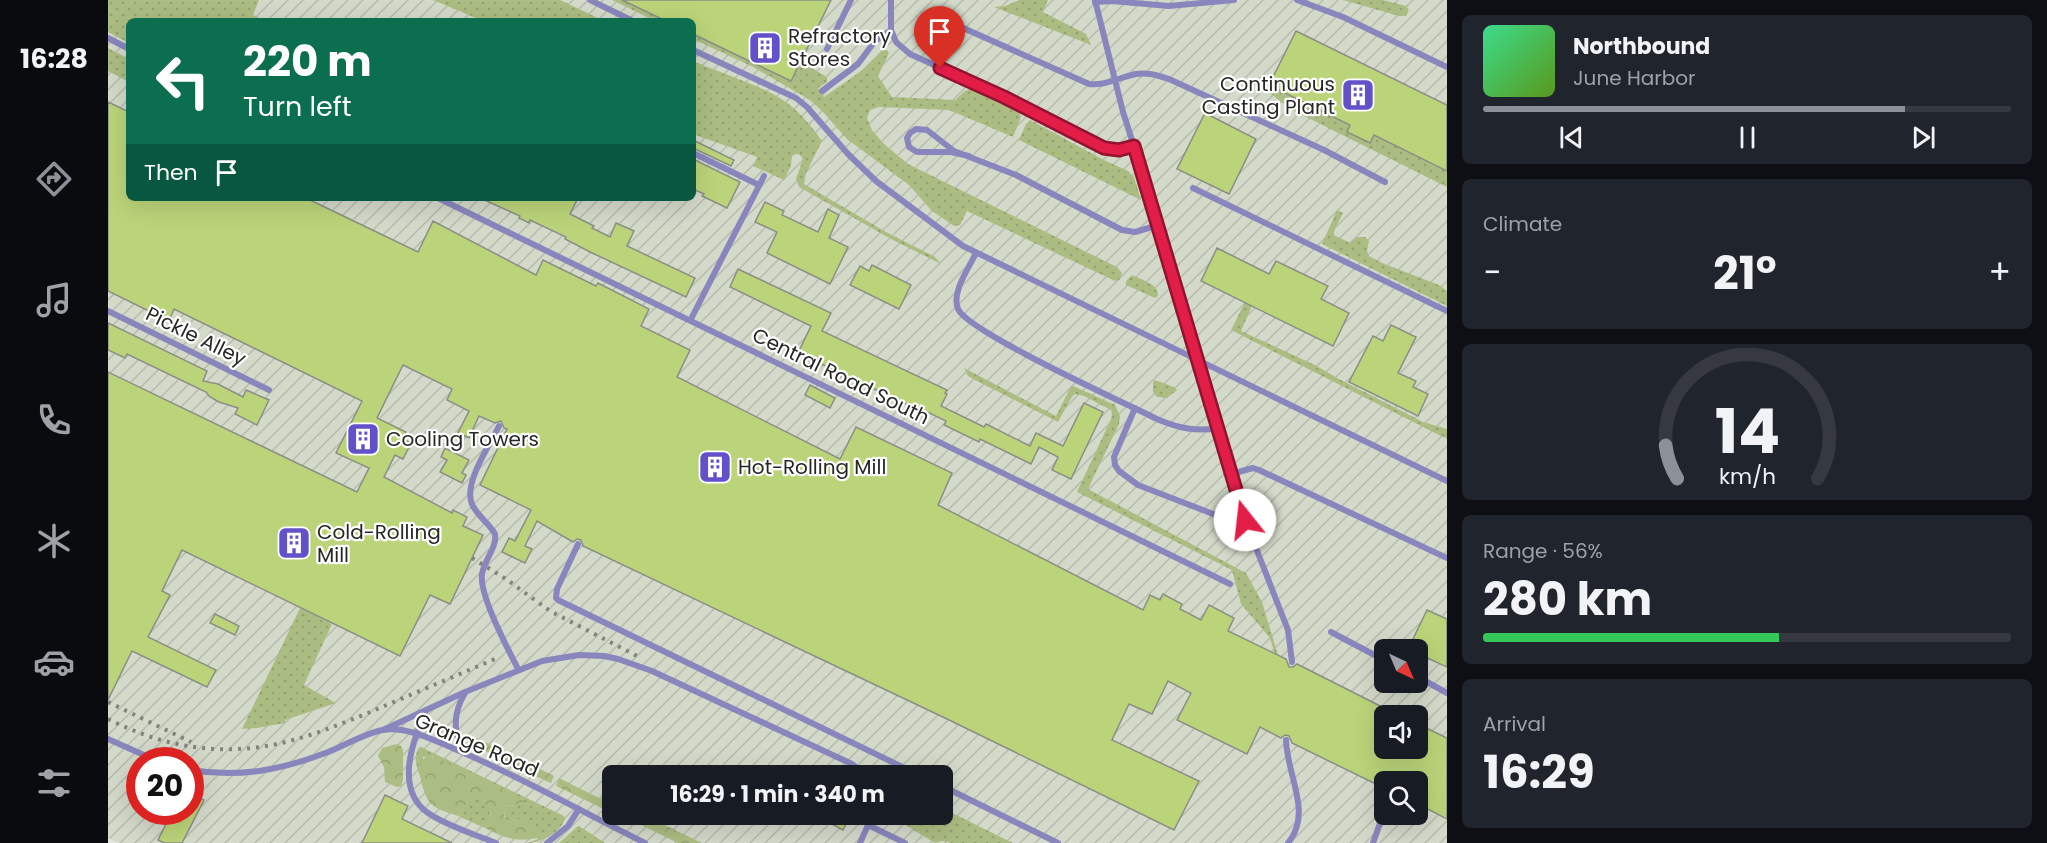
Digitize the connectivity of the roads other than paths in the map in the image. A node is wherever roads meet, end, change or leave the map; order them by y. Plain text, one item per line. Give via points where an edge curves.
1 (590, 0) edge
2 (850, 0) edge
3 (891, 0) edge
4 (1234, 0) edge
5 (1297, 0) edge
6 (1095, 1) edge
7 (934, 15) dead end
8 (627, 18) edge
9 (891, 30) junction
10 (108, 38) edge
11 (126, 47) edge
12 (827, 49) dead end
13 (696, 51) edge
14 (1447, 67) edge
15 (1115, 80) junction
16 (822, 91) dead end
17 (1134, 146) junction
18 (696, 154) edge
19 (969, 156) junction
20 (764, 177) dead end
21 (1385, 182) dead end
22 (759, 185) junction
23 (1192, 188) dead end
24 (444, 201) edge
25 (1159, 225) junction
26 (976, 253) junction
27 (108, 311) edge
28 (1447, 311) edge
29 (691, 319) junction
30 (1198, 360) junction
31 (268, 390) dead end
32 (1135, 408) junction
33 (499, 426) dead end
34 (1218, 428) junction
35 (1231, 474) junction
36 (1447, 481) edge
37 (1244, 517) junction
38 (578, 544) dead end
39 (1447, 558) edge
40 (1230, 584) dead end
41 (1331, 632) dead end
42 (1374, 655) edge
43 (1292, 662) dead end
44 (518, 669) junction
45 (1428, 683) edge
46 (465, 692) junction
47 (1447, 693) edge
48 (426, 710) junction
49 (383, 730) junction
50 (416, 734) junction
51 (108, 738) edge
52 (1287, 740) dead end
53 (127, 747) edge
54 (463, 752) junction
55 (853, 765) edge
56 (898, 765) edge
57 (204, 772) edge
58 (953, 791) edge
59 (579, 809) junction
60 (868, 825) joint
61 (1379, 825) edge
62 (640, 842) edge
63 (496, 843) edge
64 (547, 843) edge
65 (860, 843) edge
66 (905, 843) edge
67 (1058, 843) edge
68 (1288, 843) edge
69 (1373, 843) edge

1 - 8 lane
2 - 12 lane
3 - 9 lane
4 - 6 lane via 1169,6
5 - 14 lane via 1343,17
6 - 15 lane
7 - 15 lane via 1084,82 1097,85
9 - 16 lane via 877,39 852,69
9 - 17 lane via 898,45 910,54 1104,148
10 - 11 lane
13 - 26 lane via 796,98 876,181
15 - 17 lane
15 - 21 lane via 1146,74 1169,80
17 - 25 lane
18 - 22 lane
19 - 19 lane via 951,149 927,130 913,130 907,138 909,147 917,152
19 - 25 lane via 1016,175 1122,230 1135,232
20 - 22 lane
22 - 29 lane
23 - 28 lane
24 - 29 lane, Central Road South
25 - 30 lane
26 - 30 lane
26 - 32 lane via 956,298 965,318 1011,346
27 - 31 lane, Pickle Alley
29 - 40 lane, Central Road South
30 - 34 lane
30 - 36 lane
32 - 34 lane via 1178,427 1202,431
32 - 37 lane via 1114,457 1122,474 1138,485 1226,519
33 - 44 lane via 472,480 470,495 475,510 495,534 483,571 483,588
34 - 35 lane
35 - 37 lane
35 - 39 lane via 1259,470
37 - 43 lane via 1288,630
38 - 56 lane via 557,589 558,600
41 - 42 lane
44 - 46 lane
44 - 55 lane via 579,655 625,661 652,670
45 - 47 lane
46 - 48 lane
46 - 54 lane via 455,720
48 - 49 lane
48 - 50 lane
49 - 50 lane, Grange Road
49 - 57 lane, Grange Road via 272,770 234,775
50 - 54 lane, Grange Road
50 - 63 lane via 409,763 417,801 435,817
51 - 53 lane
52 - 68 lane via 1300,820
54 - 59 lane, Grange Road
58 - 67 lane
59 - 62 lane, Grange Road
59 - 64 lane via 568,826
60 - 65 lane
60 - 66 lane
61 - 69 lane

